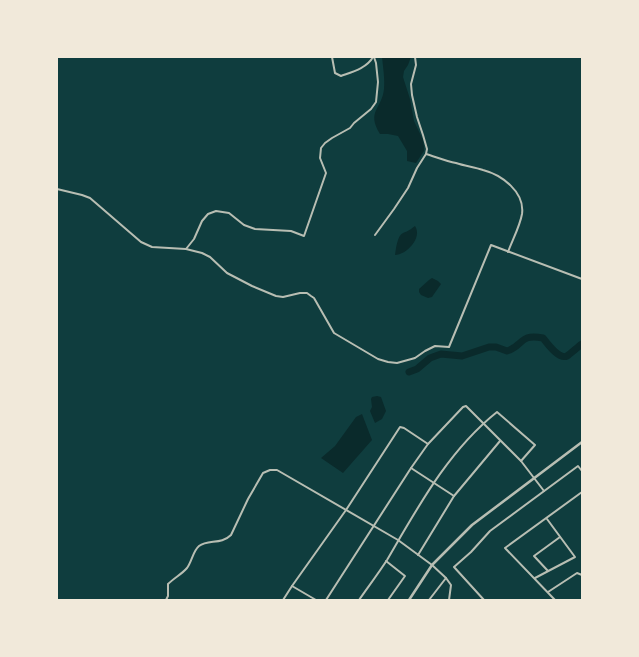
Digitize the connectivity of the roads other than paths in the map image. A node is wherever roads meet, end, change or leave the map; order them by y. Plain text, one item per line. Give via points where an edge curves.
1 (332, 57) edge
2 (373, 57) edge
3 (416, 57) edge
4 (426, 154) junction
5 (57, 189) edge
6 (375, 235) dead end
7 (186, 249) junction
8 (508, 252) junction
9 (582, 278) edge
10 (483, 423) junction
11 (500, 441) junction
12 (582, 442) edge
13 (428, 444) junction
14 (521, 461) junction
15 (412, 468) junction
16 (582, 471) edge
17 (535, 477) junction
18 (434, 482) junction
19 (544, 491) junction
20 (582, 492) edge
21 (454, 496) junction
22 (346, 510) junction
23 (547, 519) junction
24 (374, 526) junction
25 (560, 537) junction
26 (398, 540) junction
27 (418, 555) junction
28 (386, 561) junction
29 (432, 565) junction
30 (548, 571) junction
31 (582, 575) edge
32 (446, 578) junction
33 (536, 578) junction
34 (292, 586) junction
35 (548, 592) junction
36 (166, 600) edge
37 (283, 600) edge
38 (316, 600) edge
39 (326, 600) edge
40 (359, 600) edge
41 (388, 600) edge
42 (409, 600) edge
43 (429, 600) edge
44 (449, 600) edge
45 (484, 600) edge
46 (555, 600) edge

1 - 2 street via 335,73 341,76 365,65
2 - 7 street via 378,82 376,102 350,128 321,148 320,158 326,173 304,236 290,231 255,229 244,225 229,214 216,211 208,214 202,221
3 - 4 street via 411,84 412,95 427,149
4 - 6 street via 401,198
4 - 8 street via 484,170 513,188 518,194 522,215
5 - 7 street via 90,198 146,245
7 - 8 street via 210,257 227,273 276,296 307,293 314,298 334,333 378,359 398,363 415,358 435,346 449,347 491,245
8 - 9 street
10 - 11 street
10 - 13 street via 464,406
10 - 14 street via 497,412 535,445
10 - 18 street
11 - 14 street
11 - 21 street
12 - 17 street
13 - 15 street
13 - 22 street via 400,427
14 - 17 street
15 - 18 street
15 - 24 street
16 - 19 street via 578,466
17 - 19 street
17 - 29 street via 472,525
18 - 21 street
18 - 26 street
19 - 45 street via 490,531 454,568
20 - 23 street
21 - 27 street
22 - 24 street
22 - 34 street
22 - 36 street via 277,470 263,473 228,538 200,545 187,567 168,584
23 - 25 street
23 - 33 street via 505,548
24 - 26 street
24 - 39 street
25 - 30 street via 534,556
25 - 30 street via 575,557
26 - 27 street
26 - 28 street
27 - 29 street
28 - 40 street
28 - 41 street via 405,576
29 - 32 street
29 - 42 street
30 - 33 street
31 - 35 street via 577,573
32 - 43 street
32 - 44 street via 451,585
33 - 35 street
34 - 37 street
34 - 38 street
35 - 46 street

